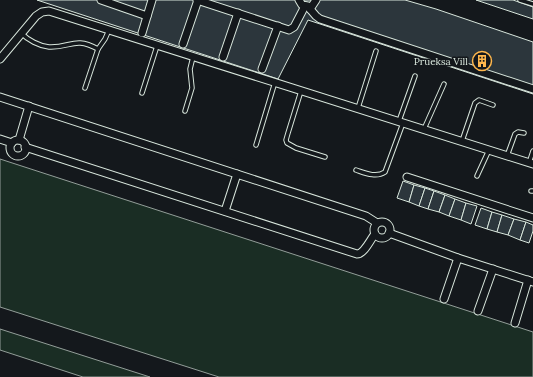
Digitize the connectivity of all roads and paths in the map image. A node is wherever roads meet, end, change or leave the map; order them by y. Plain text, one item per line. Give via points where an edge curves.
1 (101, 0) edge
2 (152, 0) edge
3 (197, 0) edge
4 (299, 0) edge
5 (316, 0) edge
6 (520, 0) edge
7 (533, 4) edge
8 (307, 7) junction
9 (238, 14) junction
10 (147, 16) junction
11 (278, 26) junction
12 (109, 30) junction
13 (21, 33) junction
14 (142, 33) dead end
15 (183, 44) dead end
16 (157, 46) junction
17 (98, 49) junction
18 (376, 51) dead end
19 (223, 56) dead end
20 (194, 57) junction
21 (0, 59) edge
22 (262, 69) dead end
23 (415, 76) dead end
24 (275, 82) junction
25 (444, 84) dead end
26 (85, 88) dead end
27 (533, 89) edge
28 (301, 90) junction
29 (142, 93) dead end
30 (0, 97) edge
31 (493, 105) dead end
32 (29, 106) junction
33 (358, 108) junction
34 (185, 111) dead end
35 (401, 121) junction
36 (424, 129) junction
37 (524, 133) dead end
38 (0, 139) edge
39 (19, 140) junction
40 (462, 141) junction
41 (12, 143) junction
42 (256, 145) dead end
43 (26, 147) junction
44 (489, 150) junction
45 (533, 151) edge
46 (507, 156) junction
47 (325, 157) dead end
48 (531, 164) edge
49 (356, 170) dead end
50 (237, 174) junction
51 (407, 176) dead end
52 (477, 176) dead end
53 (224, 211) junction
54 (533, 218) edge
55 (377, 223) junction
56 (389, 232) junction
57 (375, 234) junction
58 (458, 258) junction
59 (493, 269) junction
60 (531, 281) edge
61 (444, 300) dead end
62 (478, 311) dead end
63 (515, 323) dead end

1 - 10 street
2 - 10 street
3 - 9 street
3 - 15 street
4 - 8 street
5 - 8 street
6 - 7 lane
8 - 11 street via 292,29
8 - 27 street via 320,19
9 - 11 street
9 - 19 street
10 - 14 street
11 - 22 street
12 - 13 street via 49,10 36,16
12 - 16 street
12 - 17 lane
13 - 17 lane via 47,47 82,43
13 - 21 street
16 - 20 street
16 - 29 lane
17 - 26 lane
18 - 33 lane
20 - 24 street
20 - 34 lane via 190,69 192,88
23 - 35 lane
24 - 28 street
24 - 42 lane
25 - 36 lane
28 - 33 street
28 - 47 lane via 287,143
30 - 32 street
31 - 40 lane via 478,100 475,103
32 - 39 street
32 - 50 street
33 - 35 street
35 - 36 street
35 - 49 lane via 385,172 375,175
36 - 40 street
37 - 46 lane via 515,134
38 - 41 street
39 - 41 street
39 - 43 street
40 - 44 street
41 - 43 street via 10,149 16,155 23,153
43 - 53 street
44 - 46 street
44 - 52 lane
45 - 48 lane
46 - 48 street
50 - 53 street
50 - 55 street via 366,216
51 - 54 street
53 - 57 street via 357,254 363,252
55 - 56 street via 389,226
55 - 57 street via 374,227
56 - 57 street via 382,238
56 - 58 street
58 - 59 street
58 - 61 street
59 - 60 street
59 - 62 street
60 - 63 street

